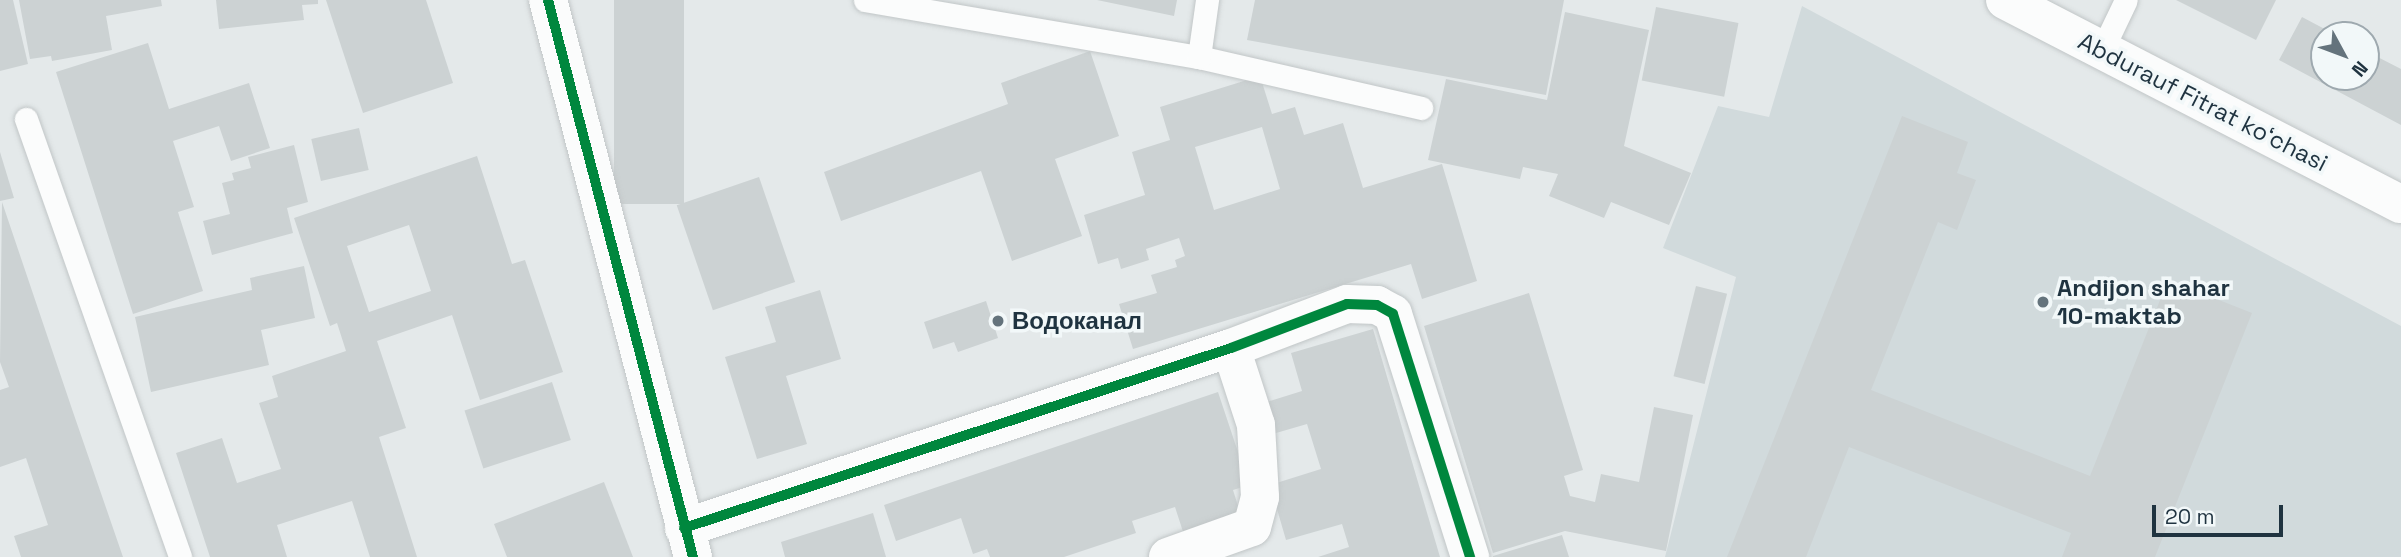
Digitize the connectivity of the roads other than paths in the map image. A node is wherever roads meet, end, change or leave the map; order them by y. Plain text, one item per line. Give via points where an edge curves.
1 (548, 0) edge
2 (865, 0) edge
3 (1207, 0) edge
4 (2005, 0) edge
5 (2126, 0) edge
6 (2102, 50) junction
7 (1199, 57) junction
8 (1420, 108) dead end
9 (26, 119) dead end
10 (2401, 204) edge
11 (1231, 348) junction
12 (689, 543) edge
13 (180, 557) edge
14 (1168, 557) edge
15 (1470, 557) edge

1 - 12 street
2 - 7 lane
3 - 7 lane
4 - 6 street, Abdurauf Fitrat koʻchasi
5 - 6 lane
6 - 10 street, Abdurauf Fitrat koʻchasi
7 - 8 lane
9 - 13 lane
11 - 12 street
11 - 14 street via 1256,425 1260,497 1252,527
11 - 15 street via 1347,304 1377,305 1393,313

